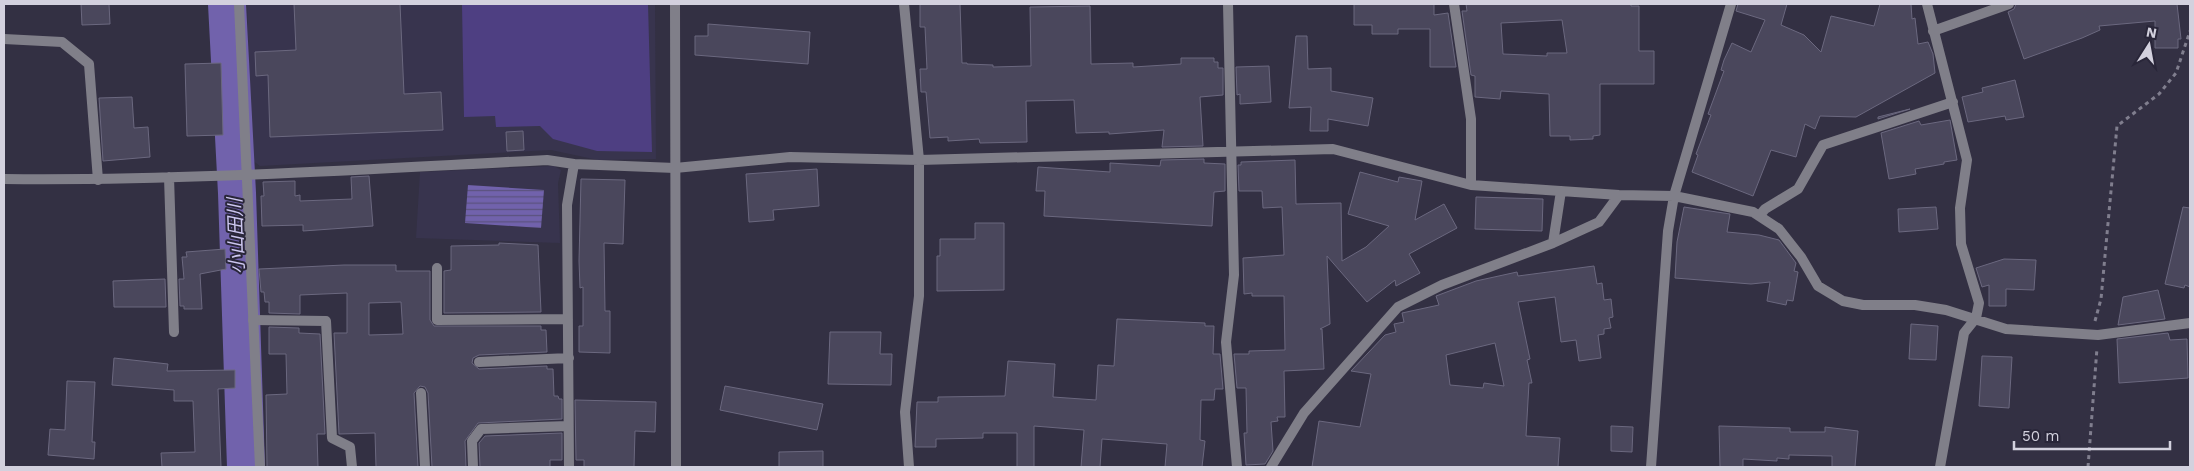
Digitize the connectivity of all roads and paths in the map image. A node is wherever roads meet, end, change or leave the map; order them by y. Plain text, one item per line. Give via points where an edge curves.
1 (239, 4) edge
2 (675, 4) edge
3 (904, 4) edge
4 (1228, 4) edge
5 (1454, 4) edge
6 (1731, 4) edge
7 (1927, 4) edge
8 (2008, 4) edge
9 (2190, 30) edge
10 (1932, 31) junction
11 (4, 39) edge
12 (1953, 102) junction
13 (1233, 151) junction
14 (919, 160) junction
15 (574, 164) junction
16 (675, 168) junction
17 (246, 174) junction
18 (169, 178) junction
19 (4, 179) edge
20 (98, 180) junction
21 (1472, 185) junction
22 (1560, 191) junction
23 (1619, 195) junction
24 (1674, 196) junction
25 (1760, 215) junction
26 (1553, 243) junction
27 (437, 268) dead end
28 (1976, 318) junction
29 (568, 319) junction
30 (253, 320) junction
31 (2190, 323) edge
32 (174, 332) dead end
33 (2098, 335) junction
34 (568, 358) junction
35 (479, 362) dead end
36 (421, 393) dead end
37 (568, 426) junction
38 (260, 467) edge
39 (352, 467) edge
40 (426, 467) edge
41 (473, 467) edge
42 (569, 467) edge
43 (676, 467) edge
44 (909, 467) edge
45 (1237, 467) edge
46 (1271, 467) edge
47 (1651, 467) edge
48 (1940, 467) edge
49 (2088, 467) edge

1 - 17 street
2 - 16 street
3 - 14 street
4 - 13 street
5 - 21 street via 1472,118
6 - 24 street
7 - 10 street
8 - 10 street
9 - 33 path via 2176,73 2159,94 2117,126 2101,299 2094,326
10 - 12 street
11 - 20 street via 62,42 89,64
12 - 25 street via 1823,145 1798,189
12 - 28 street via 1967,160 1960,208 1961,244 1979,303
13 - 14 street
13 - 21 street via 1333,149
13 - 45 street via 1234,275 1226,342
14 - 16 street via 790,157
14 - 44 street via 919,296 905,412
15 - 16 street
15 - 17 street via 547,160
15 - 29 street via 567,205
16 - 43 street
17 - 18 street
17 - 30 street
18 - 20 street
18 - 32 street
19 - 20 street
21 - 22 street
22 - 23 street
22 - 26 street
23 - 24 street
23 - 26 street via 1599,222
24 - 25 street
24 - 47 street via 1668,231
25 - 28 street via 1779,229 1818,286 1843,301 1863,305 1915,305
26 - 46 street via 1442,285 1398,307 1304,413
27 - 29 street via 437,320
28 - 33 street via 2006,329
28 - 48 street via 1964,333
29 - 34 street
30 - 38 street
30 - 39 street via 326,321 332,438 350,447
31 - 33 street
33 - 49 path
34 - 35 street
34 - 37 street
36 - 40 street
37 - 41 street via 481,429 472,441
37 - 42 street

